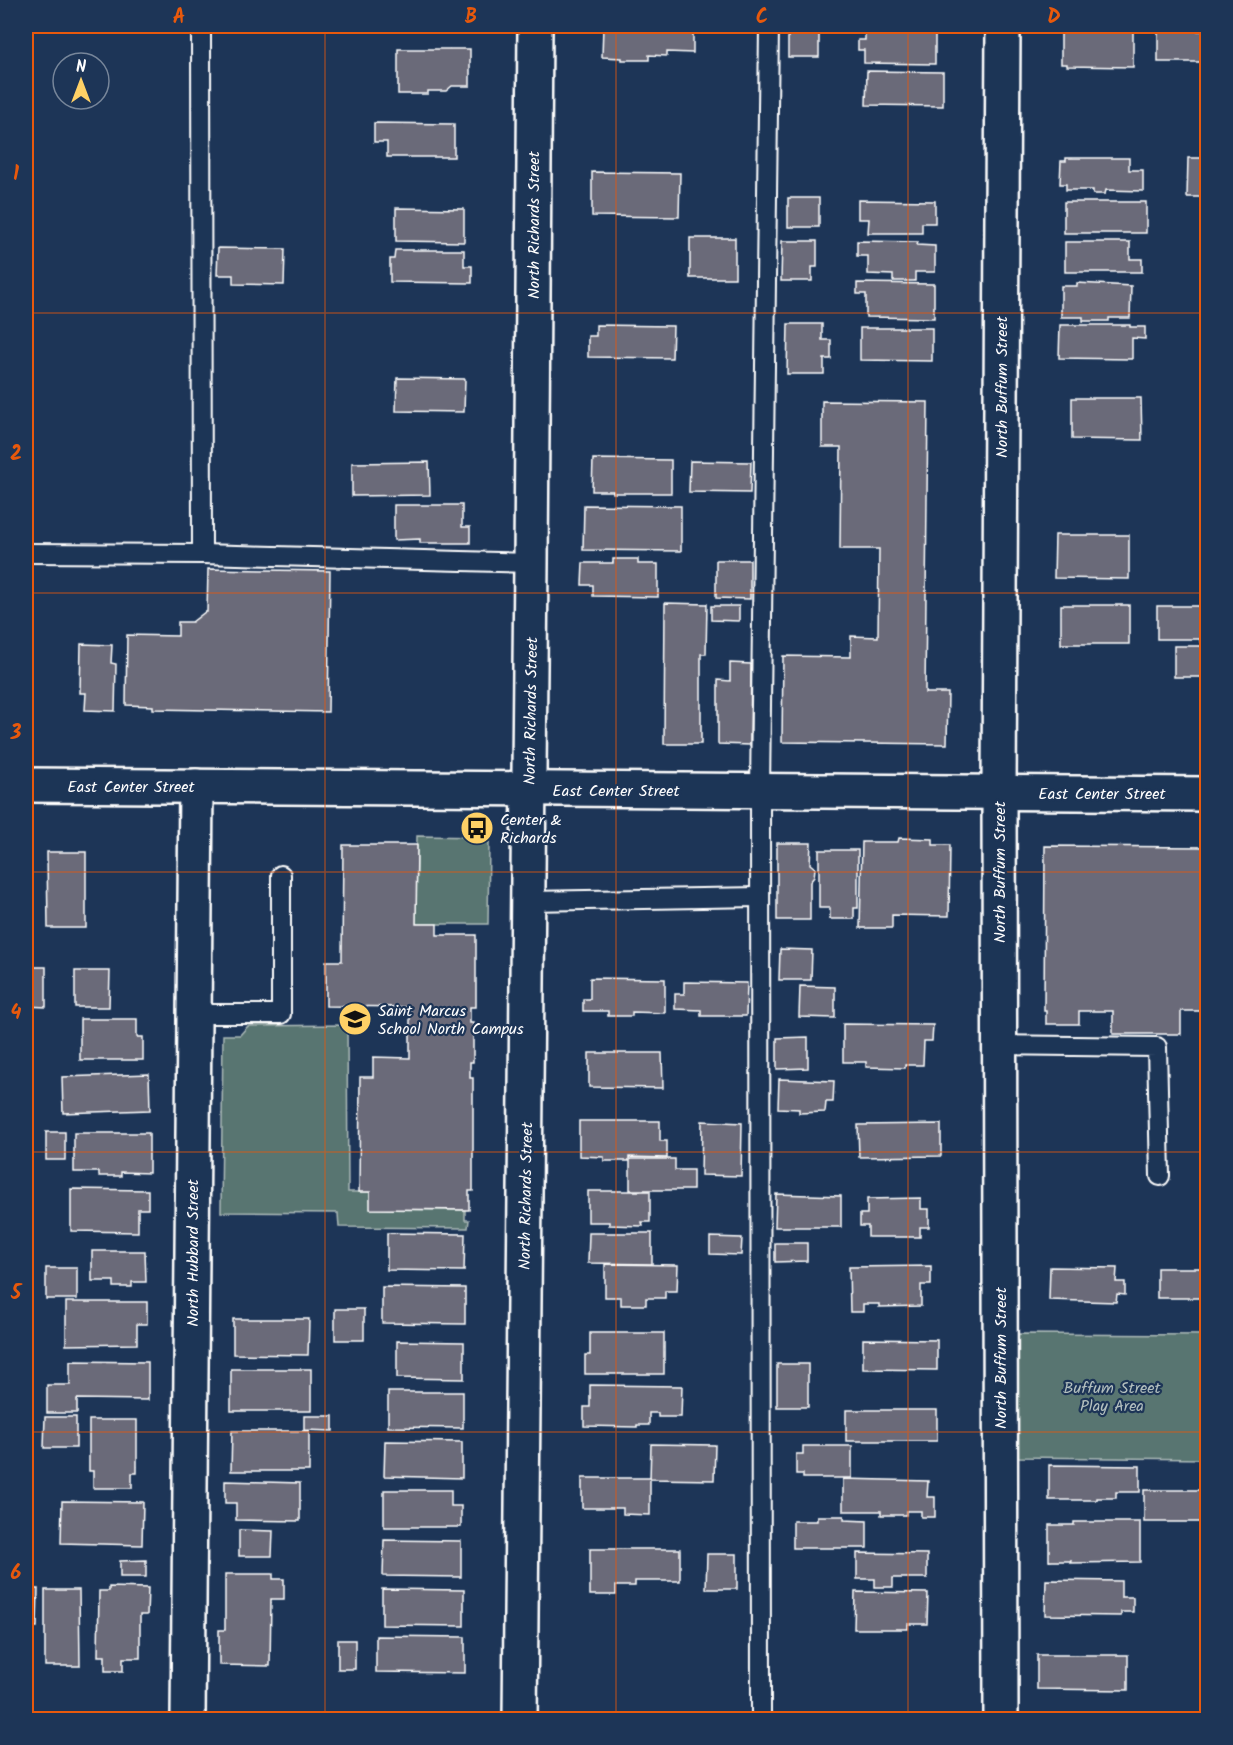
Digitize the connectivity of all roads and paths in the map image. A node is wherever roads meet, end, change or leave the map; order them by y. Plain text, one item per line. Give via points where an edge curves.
1 (201, 26) edge
2 (535, 26) edge
3 (770, 26) edge
4 (1003, 26) edge
5 (26, 553) edge
6 (202, 554) junction
7 (531, 563) junction
8 (26, 785) edge
9 (196, 786) junction
10 (529, 789) junction
11 (760, 791) junction
12 (999, 792) junction
13 (1208, 794) edge
14 (281, 875) dead end
15 (760, 897) junction
16 (528, 901) junction
17 (194, 1014) junction
18 (999, 1045) junction
19 (1160, 1176) dead end
20 (188, 1719) edge
21 (520, 1719) edge
22 (761, 1719) edge
23 (1001, 1719) edge

1 - 6 lane
2 - 7 street, North Richards Street
3 - 11 lane
4 - 12 street, North Buffum Street
5 - 6 lane
6 - 7 lane
7 - 10 street, North Richards Street
8 - 9 street, East Center Street
9 - 10 street, East Center Street
9 - 17 street, North Hubbard Street
10 - 11 street, East Center Street
10 - 16 street, North Richards Street
11 - 12 street, East Center Street
11 - 15 lane
12 - 13 street, East Center Street
12 - 18 street, North Buffum Street
14 - 17 lane via 282,1014
15 - 16 lane
15 - 22 lane
16 - 21 street, North Richards Street
17 - 20 street, North Hubbard Street
18 - 19 lane via 1157,1047
18 - 23 street, North Buffum Street

